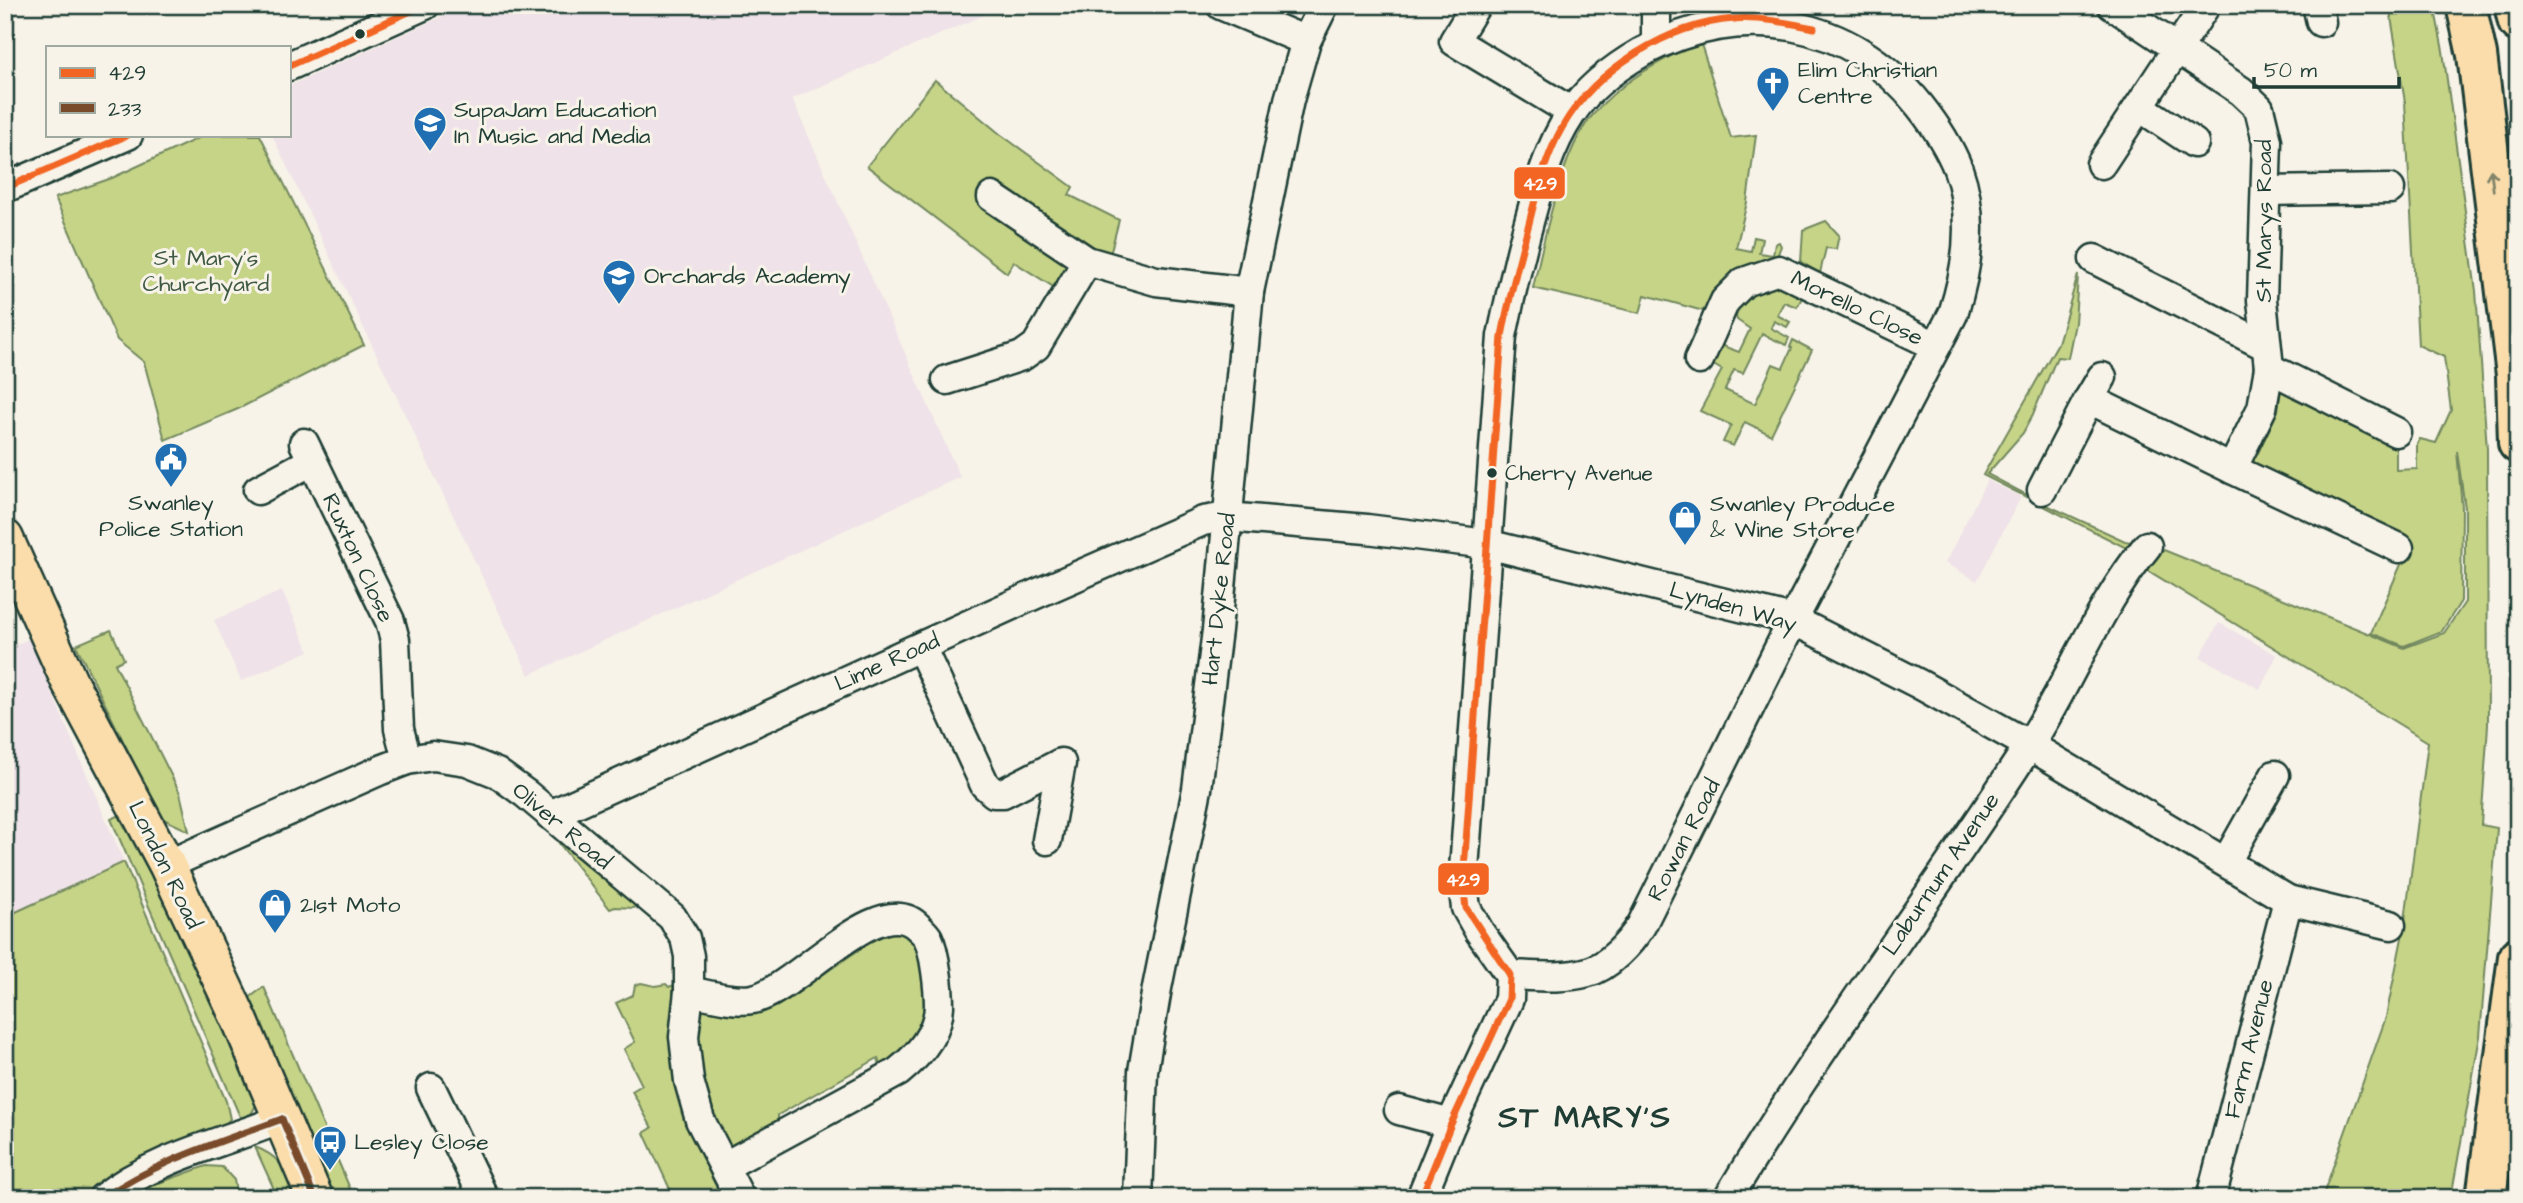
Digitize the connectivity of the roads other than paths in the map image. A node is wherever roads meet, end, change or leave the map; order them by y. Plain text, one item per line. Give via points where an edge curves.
1 (425, 5) edge
2 (1221, 5) edge
3 (1324, 5) edge
4 (1476, 5) edge
5 (1657, 5) edge
6 (2112, 5) edge
7 (2206, 5) edge
8 (2466, 5) edge
9 (2514, 5) edge
10 (1818, 16) edge
11 (2518, 22) edge
12 (1306, 41) junction
13 (1656, 43) junction
14 (2179, 49) junction
15 (290, 66) edge
16 (2140, 107) junction
17 (1572, 112) junction
18 (126, 136) edge
19 (2194, 143) dead end
20 (2101, 164) dead end
21 (5, 188) edge
22 (2390, 189) dead end
23 (2266, 191) junction
24 (992, 197) dead end
25 (2094, 260) dead end
26 (1087, 261) junction
27 (1249, 292) junction
28 (1936, 346) junction
29 (2268, 357) junction
30 (1699, 360) dead end
31 (947, 380) dead end
32 (2396, 432) dead end
33 (2518, 443) edge
34 (2232, 469) junction
35 (258, 490) dead end
36 (2042, 490) dead end
37 (1227, 517) junction
38 (5, 538) edge
39 (1487, 544) junction
40 (2147, 546) dead end
41 (2399, 548) dead end
42 (1793, 620) junction
43 (921, 647) junction
44 (2029, 745) junction
45 (407, 760) junction
46 (2275, 775) dead end
47 (550, 815) junction
48 (1047, 840) dead end
49 (2226, 862) junction
50 (167, 865) junction
51 (2288, 900) junction
52 (2391, 925) dead end
53 (2518, 957) edge
54 (1510, 975) junction
55 (689, 992) junction
56 (431, 1088) dead end
57 (1399, 1110) dead end
58 (282, 1119) junction
59 (1451, 1124) junction
60 (726, 1166) junction
61 (478, 1196) edge
62 (103, 1198) edge
63 (315, 1198) edge
64 (740, 1198) edge
65 (1138, 1198) edge
66 (1421, 1198) edge
67 (1728, 1198) edge
68 (2211, 1198) edge
69 (2486, 1198) edge

1 - 15 street
2 - 12 street
3 - 12 street, Hart Dyke Road
4 - 17 street via 1454,41
5 - 13 street
6 - 14 street, St Marys Road
7 - 14 street
33 -> 8 highway via 2516,375 2477,55
9 - 11 highway
10 - 13 street via 1725,20
10 - 28 street via 1907,90 1935,125 1958,170 1967,211 1968,257 1953,314
12 - 27 street, Hart Dyke Road via 1289,100
13 - 17 street via 1608,75
14 - 16 street
14 - 23 street, St Marys Road via 2259,108 2267,141
16 - 19 street
16 - 20 street
17 - 39 street via 1546,167 1513,280 1502,336
18 - 21 street
22 - 23 street
23 - 29 street, St Marys Road via 2262,300
24 - 26 street
25 - 29 street, St Marys Road
26 - 27 street via 1156,281
26 - 31 street via 1036,346 1022,356
27 - 37 street, Hart Dyke Road
28 - 30 street, Morello Close via 1779,270 1744,282 1725,301
28 - 42 street
29 - 32 street, St Marys Road
29 - 34 street, St Marys Road via 2262,408
34 - 36 street via 2096,388
34 - 41 street
35 - 45 street, Ruxton Close via 308,452 390,621 399,729
37 - 39 street, Lynden Way
37 - 43 street, Lime Road via 1203,521
37 - 65 street, Hart Dyke Road via 1197,789 1143,1071
38 - 50 main road, London Road via 69,681
39 - 42 street, Lynden Way
39 - 54 street via 1463,884 1466,908
40 - 44 street, Laburnum Avenue via 2126,574
42 - 44 street, Lynden Way
42 - 54 street, Rowan Road via 1626,948 1590,972
43 - 47 street, Lime Road
43 - 48 street via 985,785 994,793 1003,793 1060,763
44 - 49 street, Lynden Way
44 - 67 street, Laburnum Avenue via 1823,1048
45 - 47 street, Oliver Road via 433,756 467,761 497,773
45 - 50 street, Oliver Road
46 - 49 street
47 - 55 street, Oliver Road via 672,917 685,938
49 - 51 street, Lynden Way
50 - 58 main road, London Road
51 - 52 street, Lynden Way
51 - 68 street, Farm Avenue
53 - 69 highway
54 - 59 street via 1509,999
55 - 60 street, Oliver Road via 684,1037 689,1081 701,1120
55 - 60 street via 753,999 881,918 914,923 928,937 932,954 939,1006 936,1027 914,1059
56 - 61 street
57 - 59 street
58 - 62 street via 137,1176
58 - 63 main road, London Road
59 - 66 street
60 - 64 street, Oliver Road

